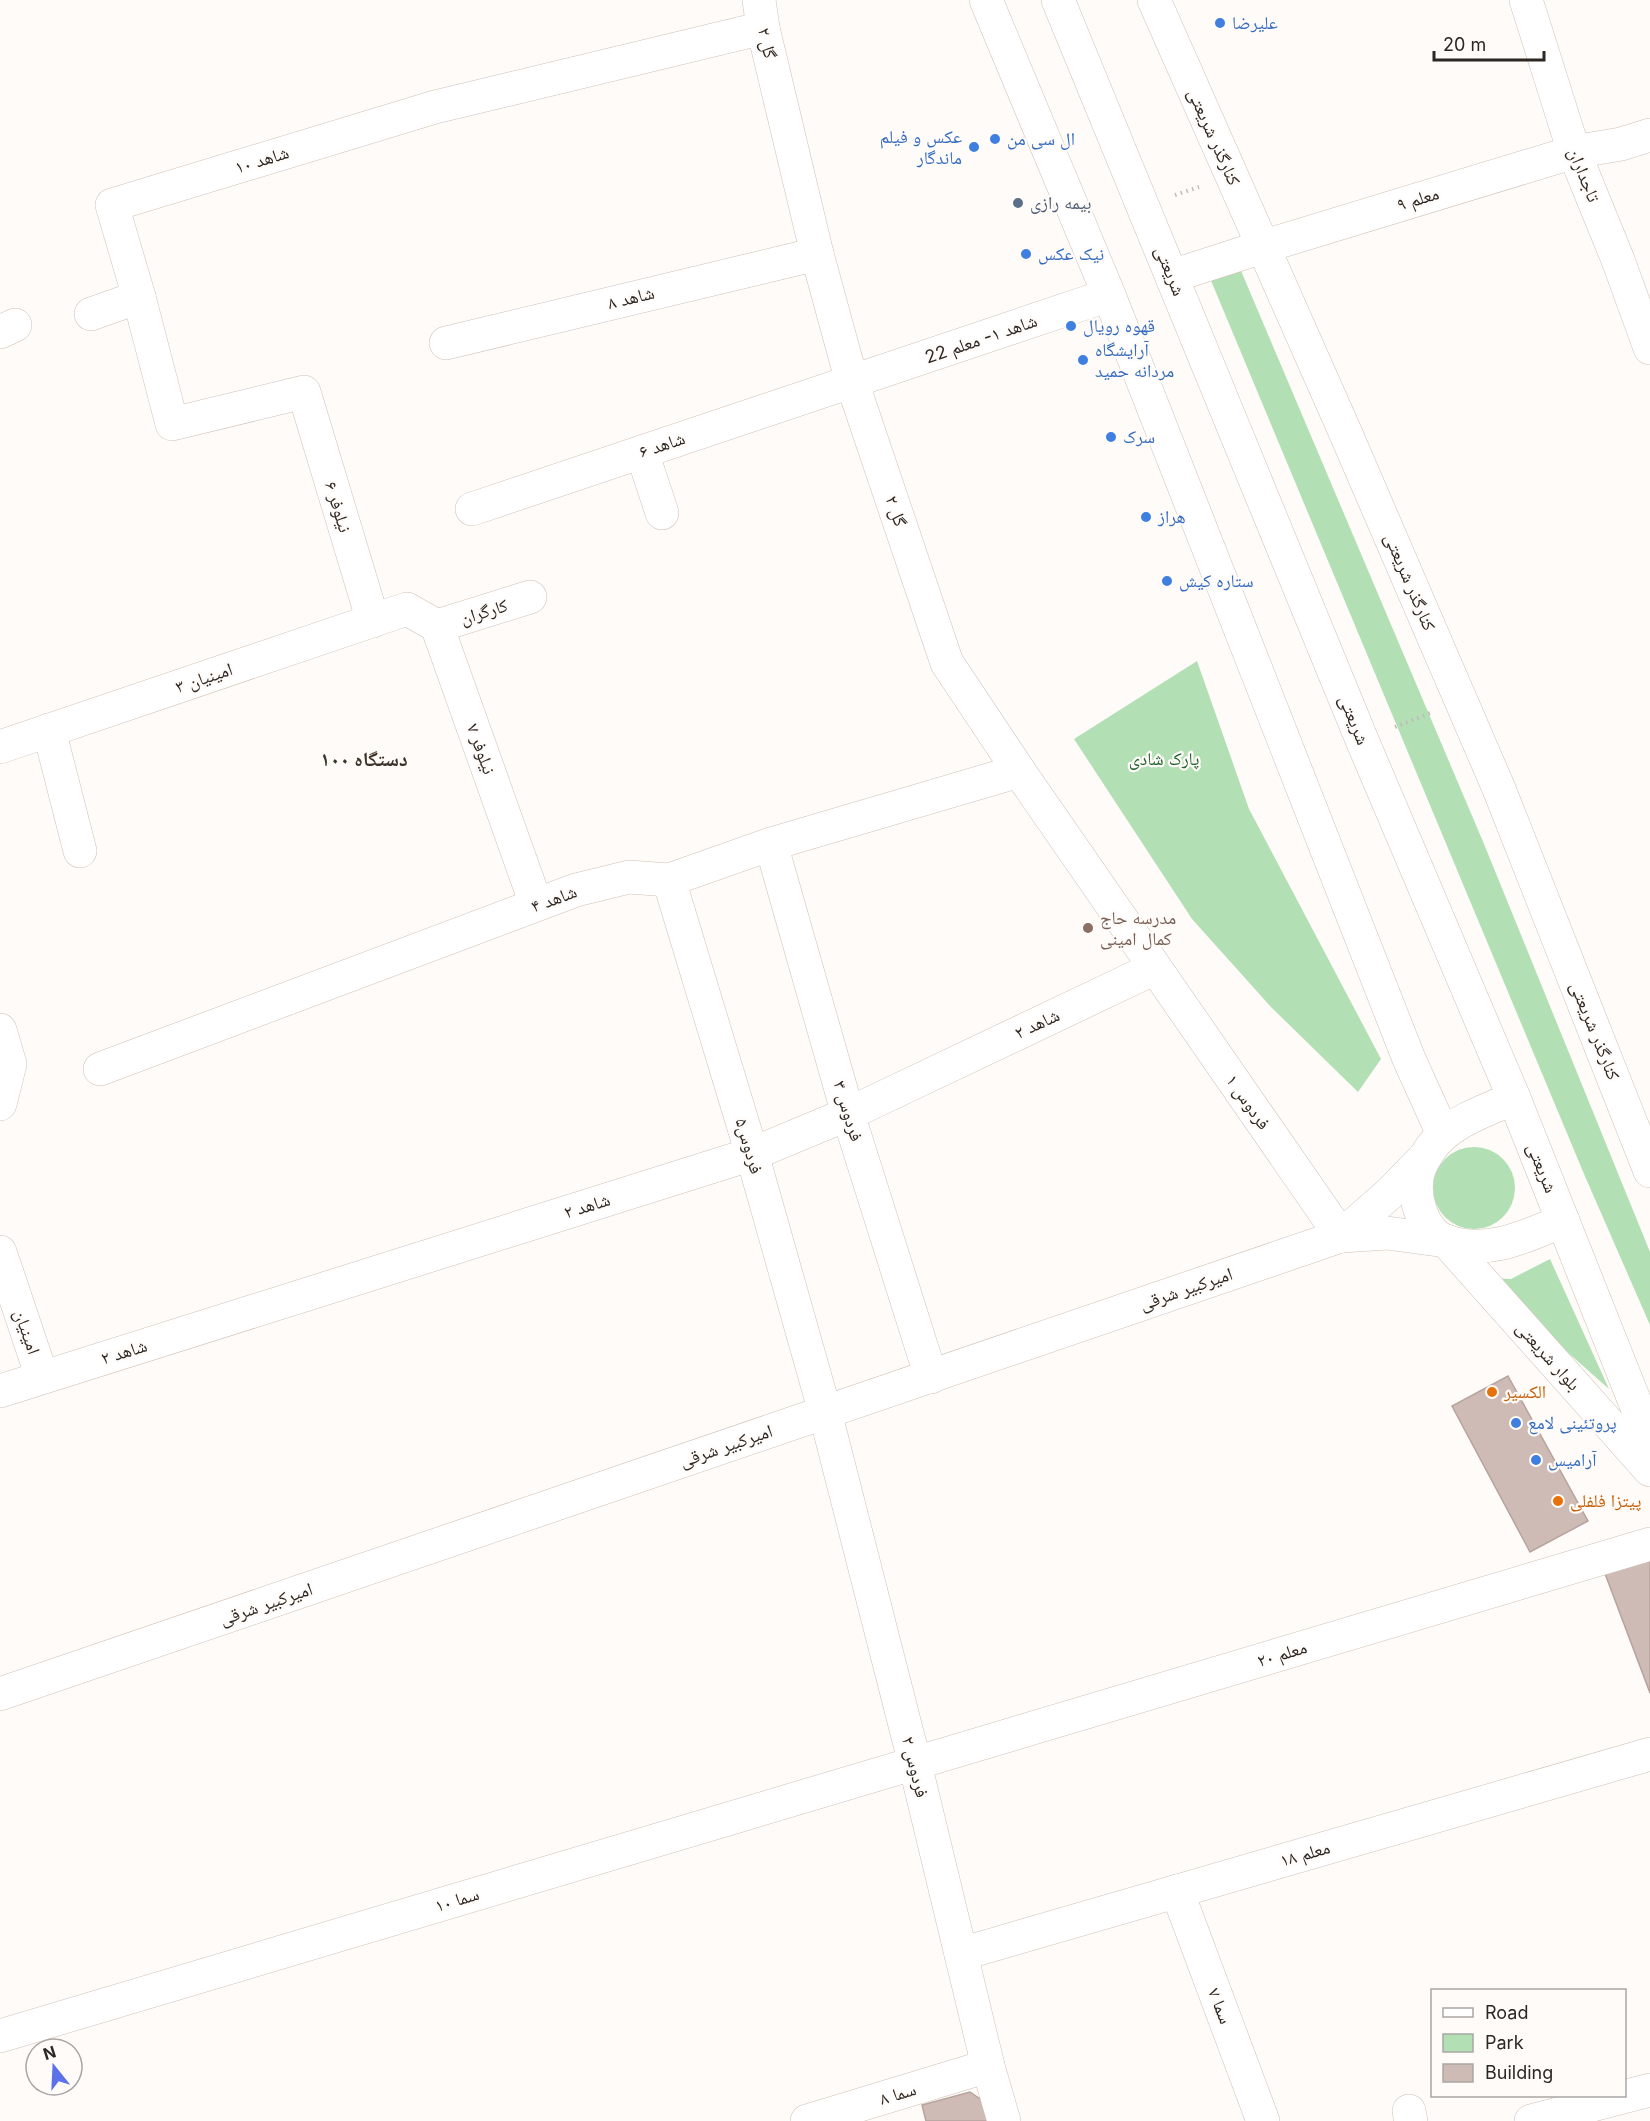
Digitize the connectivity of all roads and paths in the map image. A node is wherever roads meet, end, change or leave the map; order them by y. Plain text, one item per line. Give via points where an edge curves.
1 (986, 0) edge
2 (1058, 0) edge
3 (1154, 0) edge
4 (1526, 0) edge
5 (761, 14) edge
6 (1650, 135) edge
7 (1574, 152) junction
8 (1262, 247) junction
9 (817, 254) junction
10 (1172, 276) junction
11 (1109, 295) junction
12 (140, 297) junction
13 (91, 314) dead end
14 (446, 343) dead end
15 (1650, 348) edge
16 (852, 382) junction
17 (304, 392) joint
18 (642, 452) junction
19 (472, 509) dead end
20 (662, 513) dead end
21 (530, 597) dead end
22 (373, 621) junction
23 (437, 626) junction
24 (49, 730) junction
25 (0, 747) edge
26 (1018, 771) junction
27 (771, 844) junction
28 (80, 851) dead end
29 (669, 880) junction
30 (536, 904) junction
31 (1155, 968) junction
32 (0, 1030) edge
33 (100, 1069) dead end
34 (1514, 1098) junction
35 (0, 1104) edge
36 (848, 1114) junction
37 (1434, 1145) junction
38 (752, 1154) junction
39 (1650, 1171) edge
40 (1563, 1221) junction
41 (1341, 1236) junction
42 (1446, 1241) junction
43 (0, 1252) edge
44 (42, 1377) junction
45 (931, 1377) junction
46 (0, 1390) edge
47 (825, 1412) junction
48 (1650, 1440) edge
49 (1650, 1470) edge
50 (1650, 1544) edge
51 (0, 1694) edge
52 (1650, 1754) edge
53 (915, 1764) junction
54 (1177, 1892) junction
55 (961, 1954) junction
56 (0, 2036) edge
57 (988, 2067) junction
58 (1650, 2090) edge
59 (1626, 2096) edge
60 (1623, 2097) edge
61 (807, 2121) edge
62 (1004, 2121) edge
63 (1263, 2121) edge
64 (1531, 2121) edge

1 - 11 street
2 - 10 street, شریعتی
3 - 8 street, کنارگذر شریعتی
4 - 7 street, تاجداران
5 - 9 street, گل ۲
5 - 12 street, شاهد ۱۰ via 112,205
6 - 7 street, معلم ۹
7 - 8 street, معلم ۹
7 - 15 street, تاجداران
8 - 10 street, معلم ۹
8 - 39 street, کنارگذر شریعتی via 1499,789
9 - 14 street, شاهد ۸
9 - 16 street, گل ۲
10 - 34 street, شریعتی
11 - 16 street, شاهد ۱- معلم 22
11 - 37 street via 1396,1027
12 - 13 street
12 - 17 street, شاهد ۱۰ via 172,424
16 - 18 street, شاهد ۶
16 - 26 street, گل ۲ via 946,663
17 - 22 street, نیلوفر ۶
18 - 19 street, شاهد ۶
18 - 20 street
21 - 23 street, کارگران
22 - 23 street, امینیان ۳ via 407,609
22 - 24 street, امینیان ۳
23 - 30 street, نیلوفر ۷
24 - 25 street, امینیان ۳
24 - 28 street
26 - 27 street, شاهد ۴
26 - 31 street, گل ۲
27 - 29 street, شاهد ۴
27 - 36 street, فردوس ۳
29 - 30 street, شاهد ۴ via 629,877
29 - 38 street, فردوس۵
30 - 33 street, شاهد ۴
31 - 36 street, شاهد ۲
31 - 41 street, فردوس ۱
32 - 35 street via 10,1064
34 - 37 street via 1474,1115
34 - 40 street, شریعتی
36 - 38 street, شاهد ۲
36 - 45 street, فردوس ۳
37 - 41 street, امیرکبیر شرقی via 1389,1194
37 - 42 street via 1420,1168 1417,1196 1425,1221
38 - 44 street, شاهد ۲
38 - 47 street, فردوس۵
40 - 42 street via 1505,1244
40 - 48 street, شریعتی
41 - 42 street via 1387,1233
41 - 45 street, امیرکبیر شرقی
42 - 49 street, بلوار شریعتی
43 - 44 street, امینیان
44 - 46 street, شاهد ۲
45 - 47 street, امیرکبیر شرقی
47 - 51 street, امیرکبیر شرقی
47 - 53 street, فردوس ۲
50 - 53 street, معلم ۲۰
52 - 54 street, معلم ۱۸
53 - 55 street, فردوس ۲
53 - 56 street, سما ۱۰
54 - 55 street, معلم ۱۸
54 - 63 street, سما ۷
55 - 57 street, فردوس ۲
57 - 61 street, سما ۸
57 - 62 street, فردوس ۲
58 - 59 street
60 - 64 street

